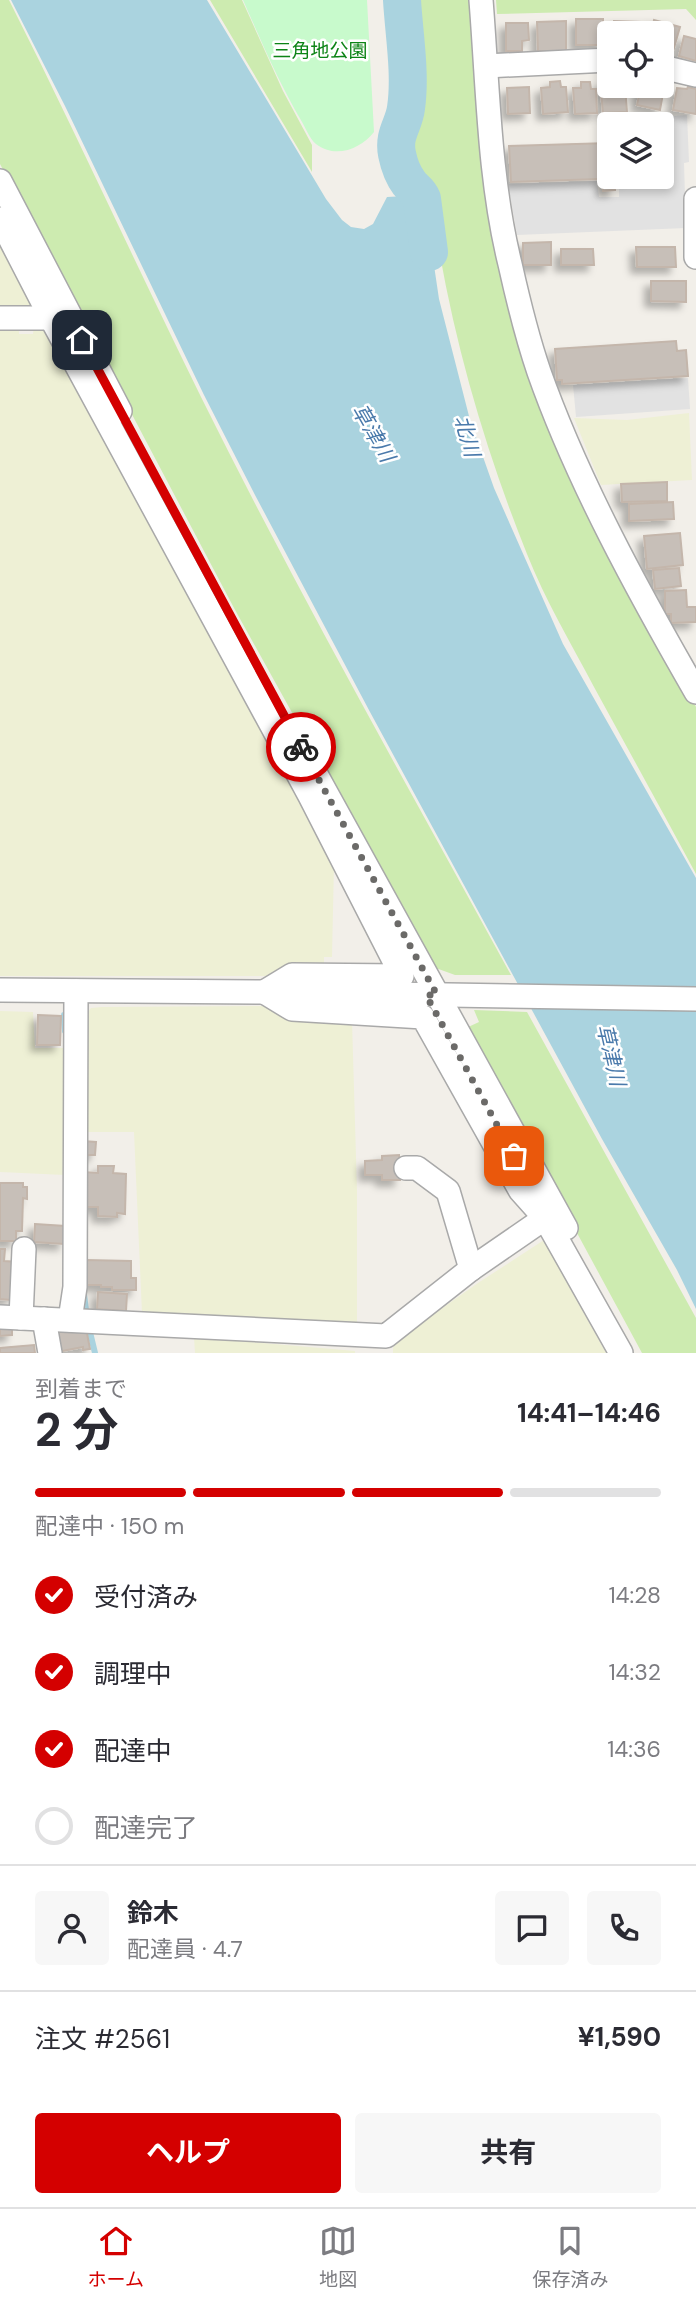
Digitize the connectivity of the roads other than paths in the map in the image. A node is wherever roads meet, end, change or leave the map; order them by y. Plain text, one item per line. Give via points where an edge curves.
1 (481, 0) edge
2 (597, 61) edge
3 (486, 66) junction
4 (674, 70) edge
5 (696, 75) edge
6 (0, 181) edge
7 (696, 199) edge
8 (0, 219) edge
9 (696, 257) edge
10 (0, 318) edge
11 (51, 318) junction
12 (696, 692) edge
13 (310, 796) junction
14 (0, 990) edge
15 (76, 991) junction
16 (264, 992) junction
17 (431, 995) junction
18 (696, 999) edge
19 (406, 1168) dead end
20 (545, 1219) junction
21 (24, 1249) dead end
22 (471, 1269) junction
23 (22, 1318) edge
24 (70, 1320) junction
25 (386, 1344) edge
26 (50, 1353) edge
27 (621, 1353) edge
28 (635, 1353) edge

1 - 3 street
2 - 3 street
3 - 12 street via 496,191 509,263 539,371 608,528
4 - 5 street
6 - 17 street
7 - 9 street
8 - 11 street
10 - 11 street
11 - 13 street
13 - 16 street via 402,976 292,975
13 - 17 street via 338,833
14 - 15 street
15 - 16 street
15 - 24 street via 75,1287
16 - 17 street
16 - 20 street via 292,1009 424,1017 520,1190
17 - 18 street
17 - 20 street
17 - 28 street
19 - 22 street via 417,1168 447,1191
20 - 22 street
20 - 27 street
21 - 23 street
22 - 25 street
23 - 24 street
23 - 26 street
24 - 25 street

